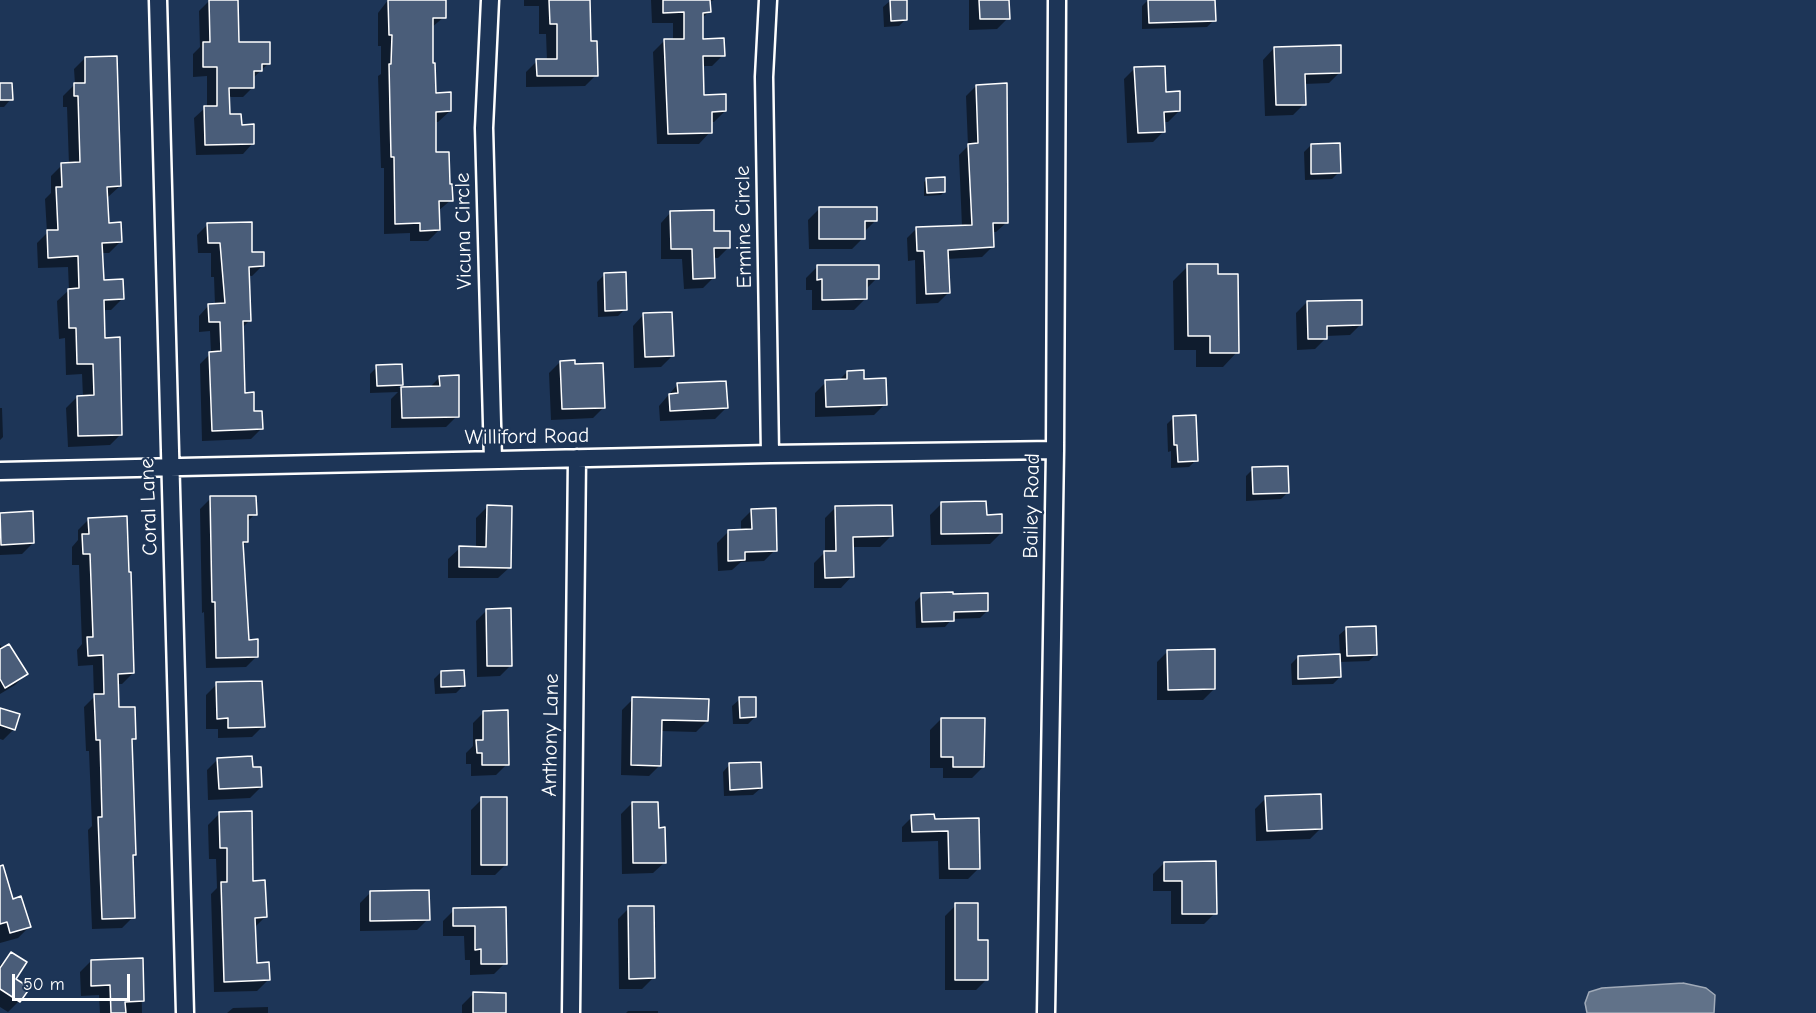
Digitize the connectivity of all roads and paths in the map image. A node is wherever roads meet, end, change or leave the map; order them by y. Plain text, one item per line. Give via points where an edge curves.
1 (158, 0) edge
2 (490, 0) edge
3 (768, 0) edge
4 (1057, 0) edge
5 (1055, 450) junction
6 (770, 454) junction
7 (577, 458) junction
8 (493, 460) junction
9 (171, 467) junction
10 (0, 471) edge
11 (185, 1013) edge
12 (571, 1013) edge
13 (1046, 1013) edge

1 - 9 street, Coral Lane
2 - 8 street, Vicuna Circle via 484,128
3 - 6 street, Ermine Circle via 764,77
4 - 5 street, Bailey Road
5 - 6 street, Williford Road
5 - 13 street, Bailey Road
6 - 7 street, Williford Road
7 - 8 street, Williford Road
7 - 12 street, Anthony Lane
8 - 9 street, Williford Road
9 - 10 street, Williford Road
9 - 11 street, Coral Lane

